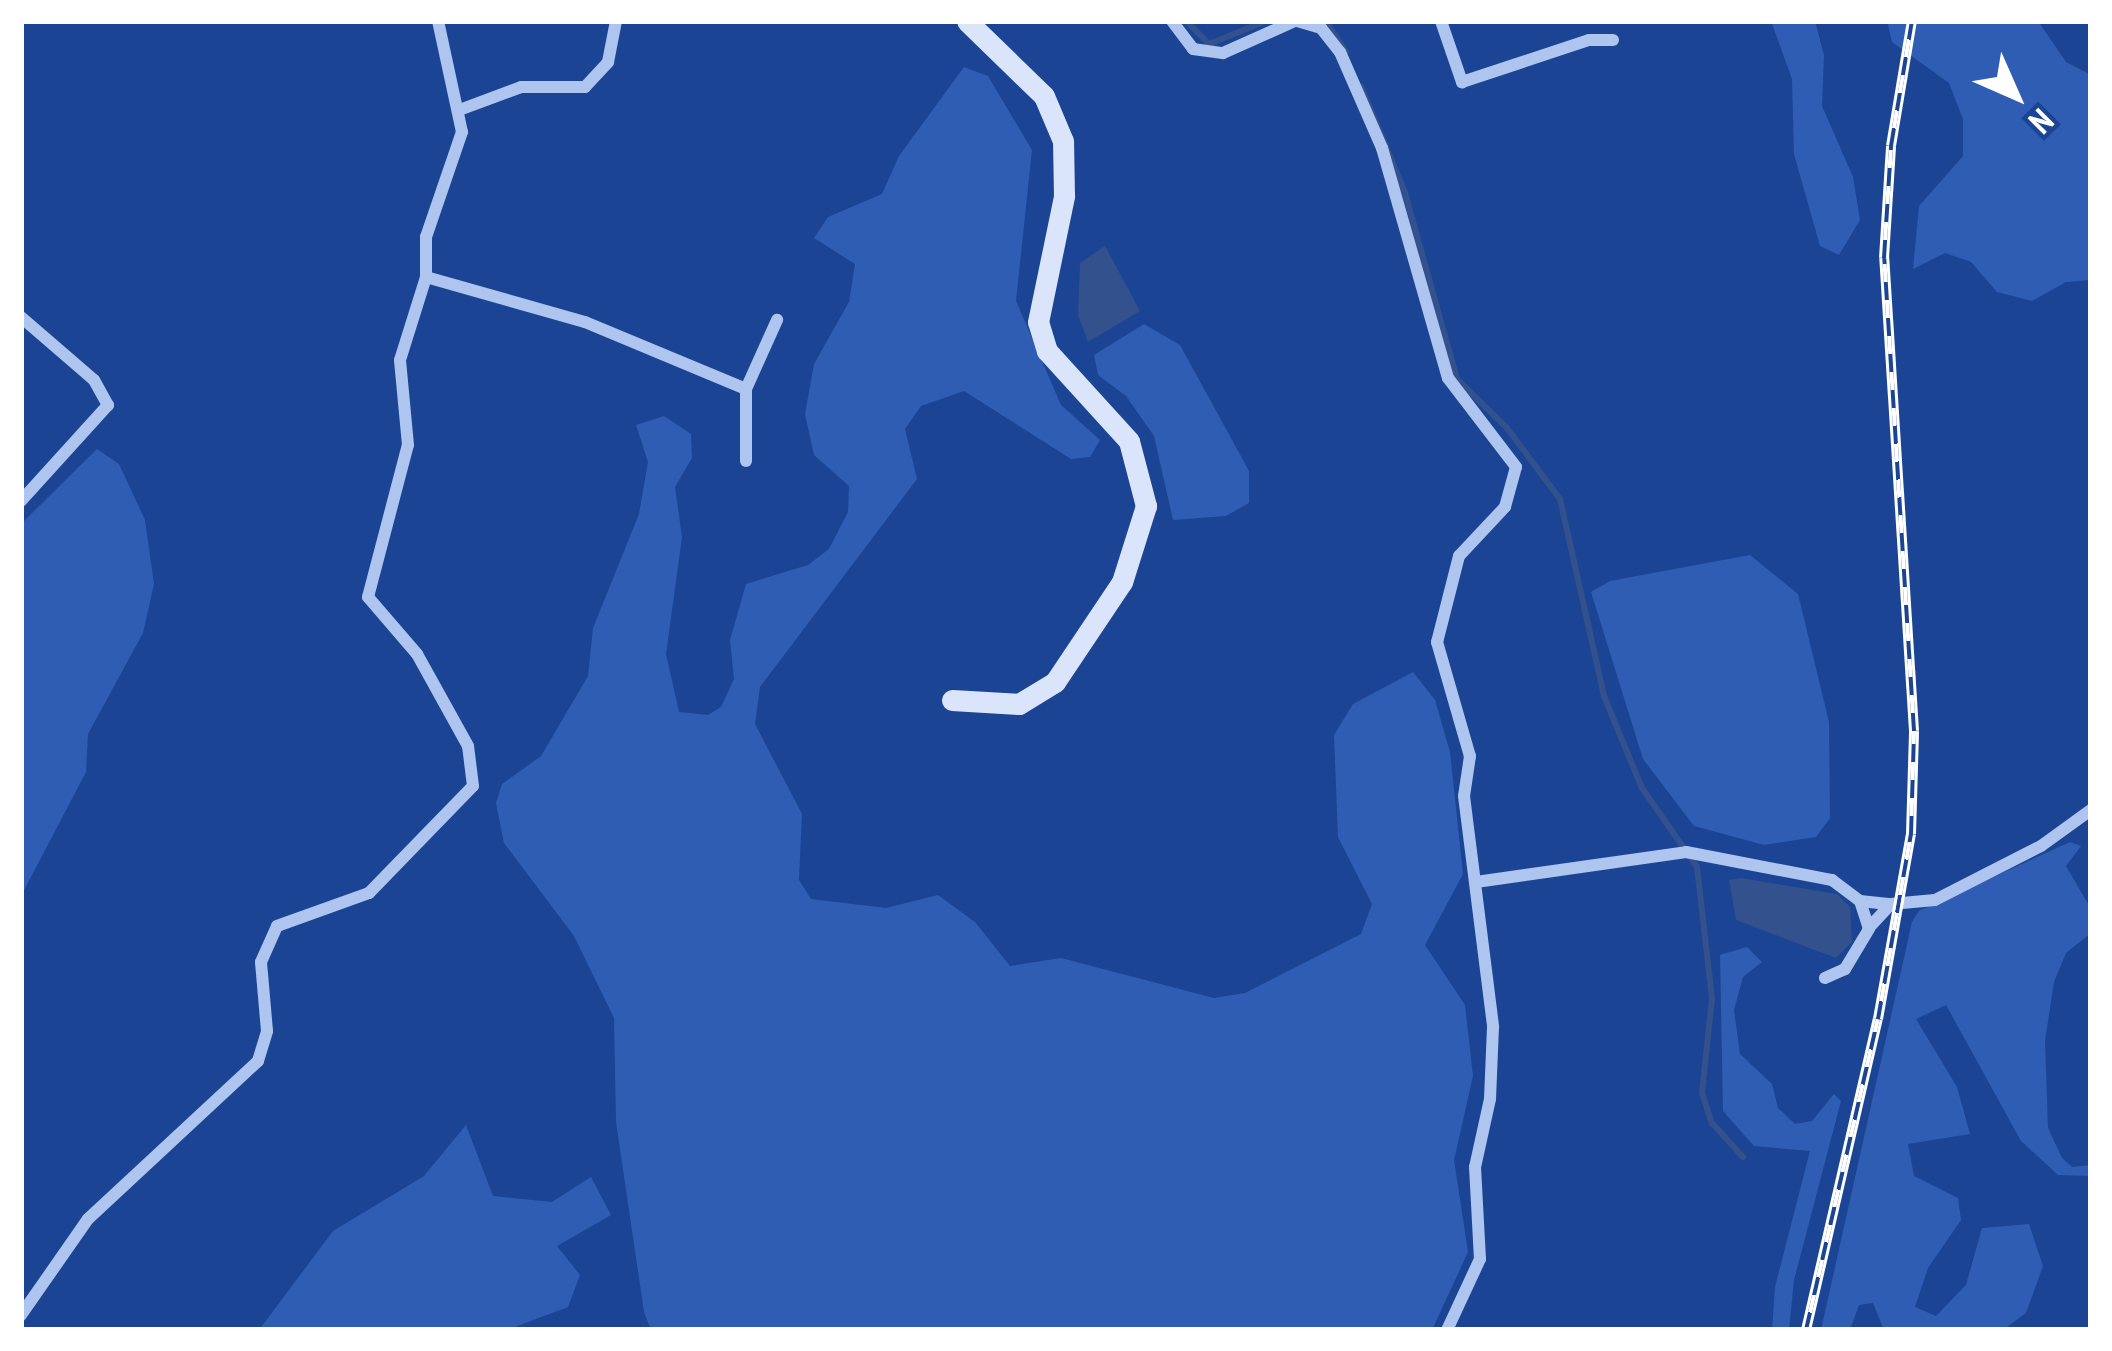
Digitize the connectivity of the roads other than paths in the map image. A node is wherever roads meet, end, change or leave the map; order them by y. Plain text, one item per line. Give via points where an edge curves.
1 (438, 21) edge
2 (616, 21) edge
3 (967, 21) edge
4 (1172, 21) edge
5 (1296, 21) edge
6 (1441, 21) edge
7 (1612, 40) dead end
8 (462, 110) junction
9 (426, 277) junction
10 (21, 317) edge
11 (777, 320) dead end
12 (746, 389) junction
13 (746, 460) dead end
14 (21, 501) edge
15 (952, 700) dead end
16 (2091, 810) edge
17 (1476, 882) junction
18 (1860, 901) junction
19 (1891, 904) junction
20 (1869, 928) junction
21 (1825, 978) dead end
22 (21, 1316) edge
23 (1447, 1330) edge

1 - 8 street
2 - 8 street via 608,62 585,87 521,87
3 - 15 street via 1044,96 1063,141 1064,196 1038,322 1047,351 1129,441 1146,506 1122,582 1054,682 1019,704
4 - 5 street via 1193,49 1223,52
5 - 17 street via 1334,41 1382,148 1448,378 1516,467 1505,507 1459,556 1437,642 1470,756 1463,796
6 - 7 street via 1462,82 1589,40
8 - 9 street via 463,132 426,237
9 - 12 street via 585,322
9 - 22 street via 400,360 408,446 368,597 417,654 469,746 473,786 369,893 277,926 261,962 267,1031 258,1061 88,1219
10 - 14 street via 94,380 108,405
11 - 12 street
12 - 13 street
16 - 19 street via 2041,846 1934,899
17 - 18 street via 1719,853 1832,880
17 - 23 street via 1493,1027 1490,1099 1475,1167 1481,1244
18 - 19 street
18 - 20 street
19 - 20 street
20 - 21 street via 1845,969

